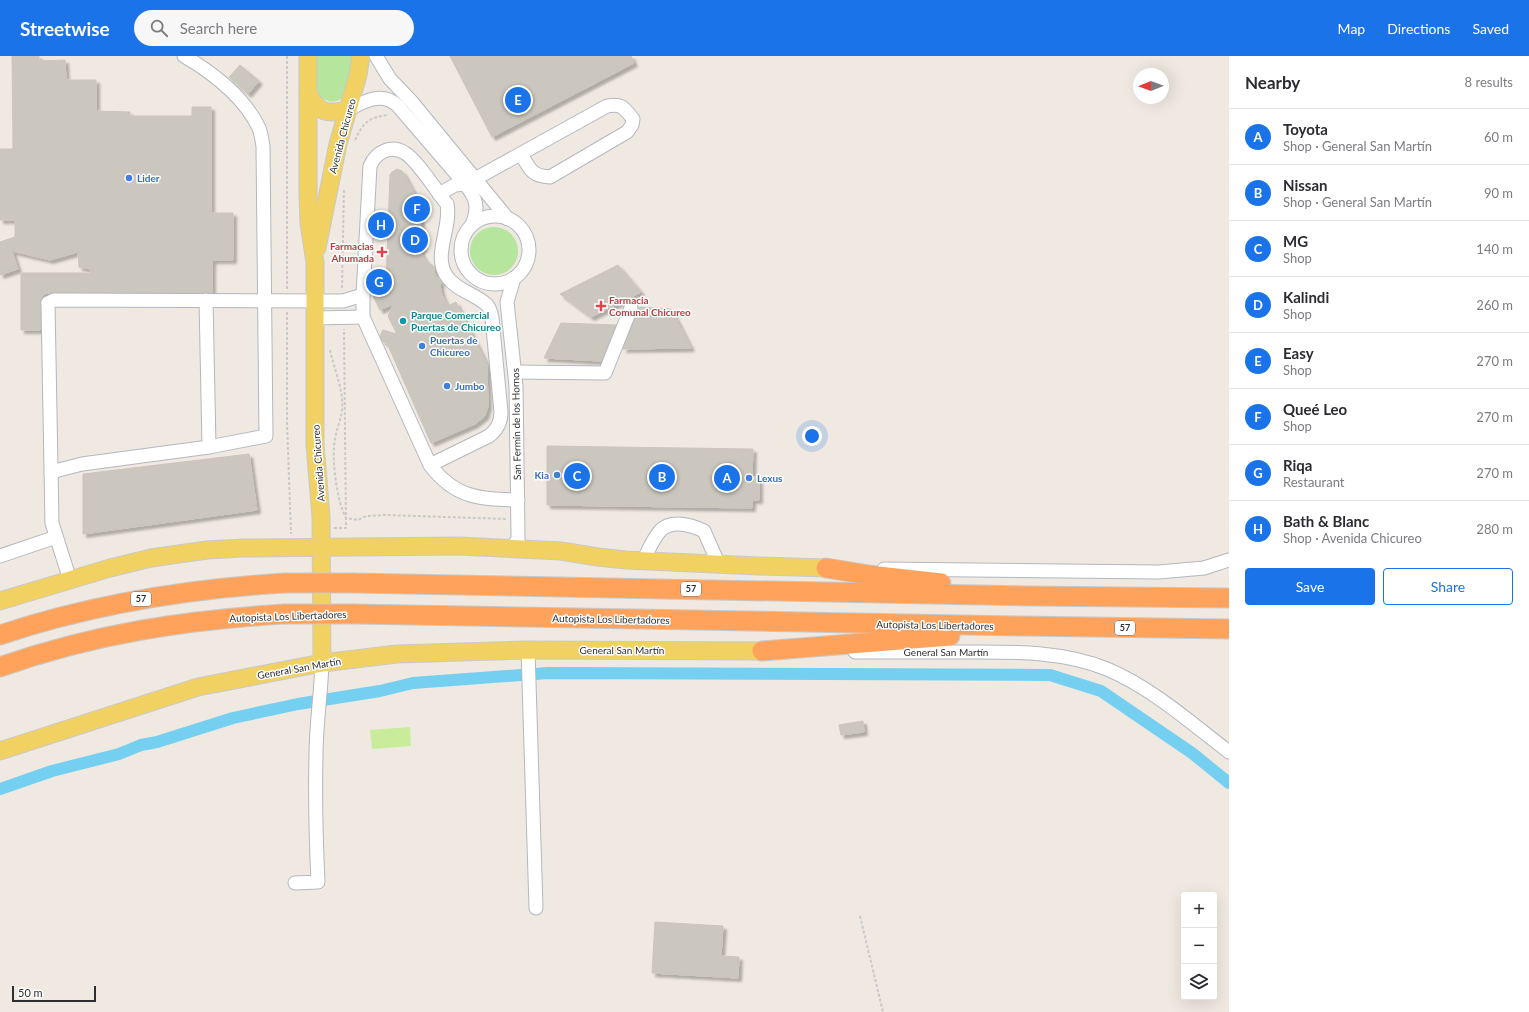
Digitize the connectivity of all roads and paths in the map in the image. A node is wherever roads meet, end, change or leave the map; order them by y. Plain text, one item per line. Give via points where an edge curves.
1 (184, 56) edge
2 (308, 56) edge
3 (360, 56) edge
4 (376, 56) edge
5 (308, 93) junction
6 (348, 110) junction
7 (521, 154) junction
8 (470, 181) junction
9 (439, 194) junction
10 (508, 219) junction
11 (472, 225) junction
12 (315, 262) junction
13 (514, 278) junction
14 (487, 284) junction
15 (363, 295) junction
16 (207, 304) junction
17 (265, 304) junction
18 (632, 308) dead end
19 (315, 309) junction
20 (507, 310) junction
21 (363, 317) junction
22 (515, 372) junction
23 (209, 447) junction
24 (430, 465) junction
25 (51, 472) junction
26 (518, 500) junction
27 (56, 537) junction
28 (321, 546) junction
29 (519, 546) junction
30 (0, 556) edge
31 (1229, 560) edge
32 (643, 561) junction
33 (719, 564) junction
34 (826, 568) junction
35 (70, 580) junction
36 (1029, 596) junction
37 (1227, 597) edge
38 (0, 601) edge
39 (1022, 626) junction
40 (1229, 629) edge
41 (0, 635) edge
42 (528, 650) junction
43 (762, 651) junction
44 (322, 663) junction
45 (0, 667) edge
46 (0, 751) edge
47 (1229, 752) edge
48 (295, 883) dead end
49 (536, 908) dead end
50 (860, 916) dead end
51 (883, 1012) edge

1 - 17 street via 230,90 253,117 259,130 263,146
2 - 5 main road, Avenida Chicureo
3 - 6 main road, Avenida Chicureo via 358,75
4 - 8 street via 390,79 401,89
5 - 6 main road via 314,104 322,110
5 - 12 main road, Avenida Chicureo via 309,223
6 - 8 street via 362,102 377,98 394,102
6 - 12 main road, Avenida Chicureo via 338,144
7 - 7 street via 532,172 550,177 627,132 633,119 623,107 615,104 607,106
7 - 8 street
8 - 9 street via 455,185
8 - 10 street
8 - 11 street via 476,203
9 - 15 street via 410,156 402,151 386,150 372,160
9 - 24 street via 447,204 448,213 441,248 444,270 448,278 462,290 487,304 491,311 501,412 499,424 493,433
10 - 11 street via 485,217
10 - 13 street via 520,227 529,245 528,260 520,274
11 - 14 street via 461,242 462,263 475,278
12 - 19 main road, Avenida Chicureo
13 - 14 street via 501,284
13 - 20 street, San Fermín de los Hornos
14 - 20 street, San Fermín de los Hornos via 499,296
15 - 19 street
15 - 21 street
16 - 17 street
16 - 23 street
16 - 25 street via 54,300 48,303
17 - 19 street
17 - 23 street via 266,436
18 - 22 street via 605,373
19 - 21 street
19 - 28 main road, Avenida Chicureo via 315,445 321,503
20 - 22 street, San Fermín de los Hornos
21 - 24 street
22 - 26 street, San Fermín de los Hornos
23 - 25 street via 82,464
24 - 26 street via 440,478 465,494 477,498
25 - 27 street via 52,523
26 - 29 street, San Fermín de los Hornos
27 - 30 street
27 - 35 street
28 - 29 main road
28 - 35 main road via 207,550 150,558
28 - 44 main road, Avenida Chicureo
29 - 32 main road
31 - 34 street via 1204,568 1159,572
32 - 33 main road
32 - 33 street via 660,531 668,525 681,525 693,526 704,531
33 - 34 main road
34 - 36 highway
35 - 38 main road
36 - 37 highway, 57
36 - 41 highway, 57, bridge via 353,582 285,583 215,588 146,598 78,612
39 - 40 highway, Autopista Los Libertadores / 57
39 - 43 highway via 876,643
39 - 45 highway, Autopista Los Libertadores / 57, bridge via 284,614 131,631 71,645
42 - 43 main road, General San Martín
42 - 44 main road, General San Martín via 396,654
42 - 49 street
43 - 47 street, General San Martín via 983,652 1047,654 1078,660 1108,670 1134,684
44 - 46 main road, General San Martín via 198,687
44 - 48 street via 316,754 318,882
50 - 51 path

